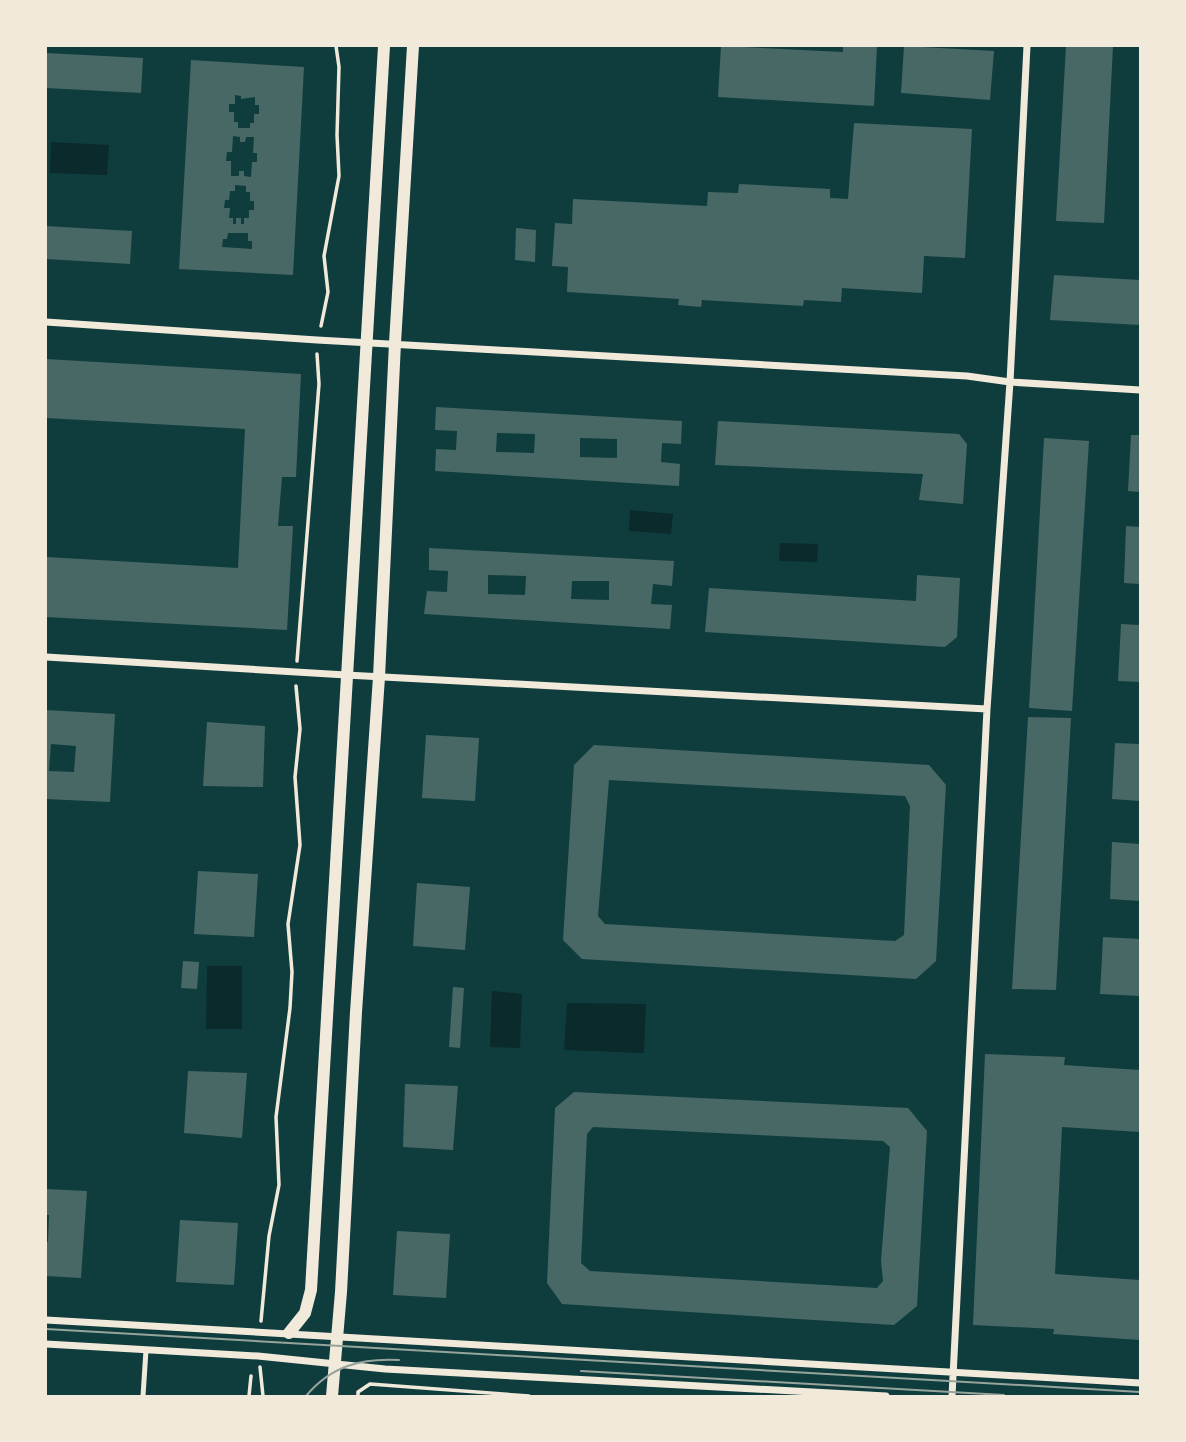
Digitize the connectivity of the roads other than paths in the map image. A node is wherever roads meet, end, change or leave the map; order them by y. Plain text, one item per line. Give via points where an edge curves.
1 (384, 46) edge
2 (413, 46) edge
3 (1027, 46) edge
4 (46, 322) edge
5 (365, 342) junction
6 (395, 343) junction
7 (1010, 382) junction
8 (1140, 390) edge
9 (46, 657) edge
10 (346, 676) junction
11 (379, 677) junction
12 (987, 709) junction
13 (46, 1320) edge
14 (289, 1333) junction
15 (338, 1336) junction
16 (46, 1344) edge
17 (146, 1350) junction
18 (335, 1364) junction
19 (953, 1372) junction
20 (1140, 1383) edge
21 (143, 1396) edge
22 (332, 1396) edge
23 (886, 1396) edge
24 (952, 1396) edge

1 - 5 street
2 - 6 street
3 - 7 street
4 - 5 street
5 - 6 street
5 - 10 street
6 - 7 street
6 - 11 street
7 - 8 street
7 - 12 street
9 - 10 street
10 - 11 street
10 - 14 street via 311,1290 305,1313
11 - 12 street
11 - 15 street
12 - 19 street
13 - 14 street
14 - 15 street
15 - 18 street
15 - 19 street
16 - 17 street
17 - 18 street
17 - 21 lane
18 - 22 street
18 - 23 street
19 - 20 street
19 - 24 street

